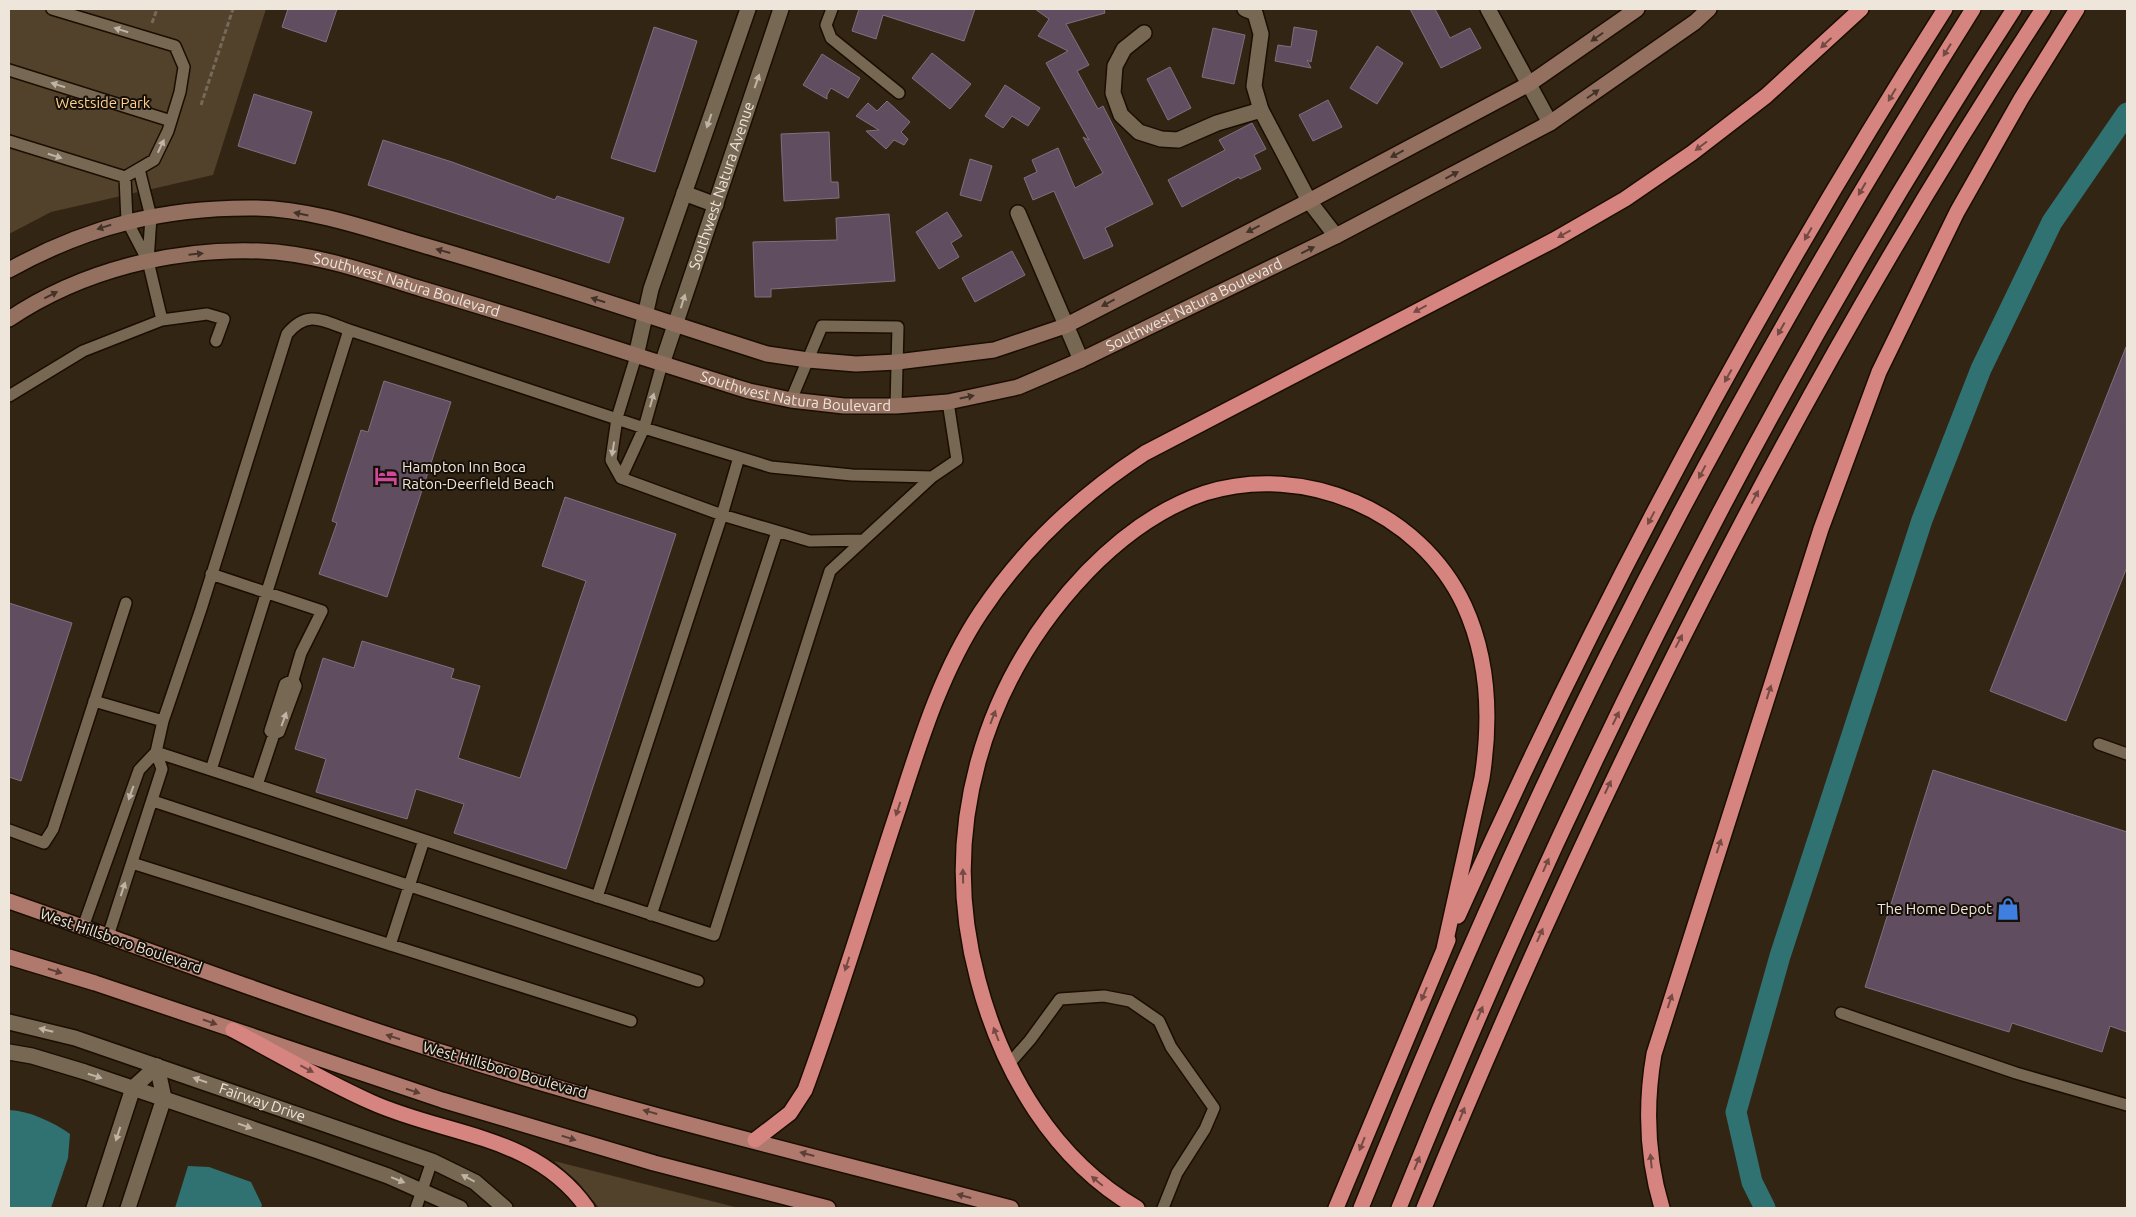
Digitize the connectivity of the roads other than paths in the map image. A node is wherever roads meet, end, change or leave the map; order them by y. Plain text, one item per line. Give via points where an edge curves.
1 (52, 9) edge
2 (748, 9) edge
3 (781, 9) edge
4 (832, 9) edge
5 (1245, 9) edge
6 (1488, 9) edge
7 (1637, 9) edge
8 (1709, 9) edge
9 (1861, 9) edge
10 (1945, 9) edge
11 (1973, 9) edge
12 (2014, 9) edge
13 (2043, 9) edge
14 (2077, 9) edge
15 (1144, 33) dead end
16 (9, 70) edge
17 (1529, 84) junction
18 (900, 93) dead end
19 (1260, 110) junction
20 (171, 121) junction
21 (1550, 123) junction
22 (9, 141) edge
23 (139, 169) junction
24 (125, 177) junction
25 (684, 193) junction
26 (1309, 201) junction
27 (716, 205) junction
28 (1018, 213) dead end
29 (151, 217) junction
30 (126, 221) junction
31 (1336, 236) junction
32 (148, 261) junction
33 (9, 270) edge
34 (645, 315) junction
35 (9, 319) edge
36 (162, 320) junction
37 (676, 325) junction
38 (1065, 326) junction
39 (350, 330) junction
40 (216, 341) dead end
41 (636, 356) junction
42 (808, 360) junction
43 (1081, 360) junction
44 (897, 362) junction
45 (662, 364) junction
46 (9, 396) edge
47 (791, 400) junction
48 (948, 402) junction
49 (896, 406) junction
50 (617, 418) junction
51 (644, 428) junction
52 (739, 456) junction
53 (932, 476) junction
54 (621, 478) junction
55 (722, 516) junction
56 (776, 532) junction
57 (864, 540) junction
58 (212, 574) junction
59 (268, 592) junction
60 (126, 603) dead end
61 (94, 701) junction
62 (163, 721) junction
63 (2099, 744) dead end
64 (156, 752) junction
65 (2127, 754) edge
66 (211, 770) junction
67 (256, 785) junction
68 (153, 801) junction
69 (9, 830) edge
70 (424, 840) junction
71 (132, 863) junction
72 (410, 885) junction
73 (597, 897) junction
74 (9, 901) edge
75 (651, 915) junction
76 (83, 927) junction
77 (108, 936) junction
78 (390, 945) junction
79 (1444, 949) junction
80 (9, 957) edge
81 (698, 981) dead end
82 (1841, 1013) dead end
83 (9, 1022) edge
84 (631, 1022) dead end
85 (233, 1030) junction
86 (9, 1052) edge
87 (1009, 1064) junction
88 (157, 1066) junction
89 (133, 1088) junction
90 (164, 1098) junction
91 (2127, 1106) edge
92 (755, 1140) junction
93 (432, 1161) junction
94 (422, 1190) junction
95 (1336, 1207) edge
96 (94, 1208) edge
97 (128, 1208) edge
98 (416, 1208) edge
99 (460, 1208) edge
100 (505, 1208) edge
101 (587, 1208) edge
102 (828, 1208) edge
103 (1011, 1208) edge
104 (1137, 1208) edge
105 (1163, 1208) edge
106 (1361, 1208) edge
107 (1399, 1208) edge
108 (1424, 1208) edge
109 (1662, 1208) edge

20 -> 1 lane via 184,67 175,46
2 -> 25 street
27 -> 3 street, Southwest Natura Avenue
4 - 18 lane via 826,25 831,38
5 - 19 street via 1255,13 1262,34 1254,86
6 - 17 street
7 -> 17 street, Southwest Natura Boulevard
21 -> 8 street, Southwest Natura Boulevard
9 -> 92 highway via 1758,102 1625,199 1554,240 1145,453 1094,488 1051,525 998,588 965,638 938,694 805,1090 790,1113
10 -> 79 highway via 1827,201 1663,496 1536,747
11 -> 106 highway via 1793,307 1622,625 1482,921
107 -> 12 highway via 1467,1044 1577,797 1667,614 1825,322 1913,171
108 -> 13 highway via 1550,912 1675,650 1846,332 1956,145
109 -> 14 highway via 1649,1144 1649,1092 1654,1054 1821,529 1879,372 1911,302 1986,160
15 - 19 street via 1124,49 1115,66 1114,93 1121,115 1139,132 1161,140 1178,140
20 -> 16 lane
17 - 21 street
17 -> 26 street, Southwest Natura Boulevard
19 - 26 street
23 -> 20 lane via 154,160
31 -> 21 street, Southwest Natura Boulevard
22 -> 24 lane
23 - 24 lane
23 - 29 lane
24 - 30 lane
25 - 27 street
25 - 34 street
26 - 31 street
26 -> 38 street, Southwest Natura Boulevard
37 -> 27 street, Southwest Natura Avenue
28 - 38 street
29 - 30 street, Southwest Natura Boulevard
29 - 32 lane
34 -> 29 street, Southwest Natura Boulevard via 488,264 349,224 292,212 205,210
30 - 32 lane
30 -> 33 street, Southwest Natura Boulevard via 96,230
43 -> 31 street, Southwest Natura Boulevard
35 -> 32 street, Southwest Natura Boulevard via 50,294 108,271
32 - 36 lane
32 -> 41 street, Southwest Natura Boulevard via 223,251 262,251 322,260 505,313
34 - 37 street, Southwest Natura Boulevard
34 - 41 street
36 - 40 lane via 207,314 224,319
36 - 46 lane via 83,351 61,371
37 - 42 street, Southwest Natura Boulevard via 767,354
37 - 45 street, Southwest Natura Avenue
38 - 43 street
38 - 44 street, Southwest Natura Boulevard via 994,350
39 - 50 lane
39 - 58 lane via 313,317 296,323 287,334
39 - 59 lane
41 - 45 street, Southwest Natura Boulevard
41 - 50 lane
42 - 44 street, Southwest Natura Boulevard via 856,364
42 - 44 lane via 822,326 898,327
42 - 47 lane
48 -> 43 street, Southwest Natura Boulevard via 1018,387
44 - 49 lane
45 - 47 street, Southwest Natura Boulevard via 749,391
51 -> 45 lane
47 - 49 street, Southwest Natura Boulevard via 844,406
48 - 49 street, Southwest Natura Boulevard
48 - 53 lane via 957,460
50 - 51 lane
50 -> 54 lane via 611,460
51 - 52 lane
51 - 54 lane
52 - 53 lane via 771,467 805,472
52 - 55 lane
53 - 57 lane
54 - 55 lane
55 - 56 lane
55 - 73 lane
56 - 57 lane via 810,542
56 - 75 lane
57 - 75 lane via 830,571 714,935
58 - 59 lane
58 - 62 lane
59 - 66 lane
59 - 67 lane via 322,611 293,680 285,684 270,731 274,734
60 - 61 lane
61 - 62 lane
61 - 69 lane via 53,829 44,843
62 - 64 lane
63 - 65 lane
64 - 66 lane
64 - 68 lane via 162,769
64 -> 76 lane via 139,770
66 - 67 lane
67 - 70 lane
68 - 71 lane
68 - 72 lane
70 - 72 lane
70 - 73 lane
77 -> 71 lane
71 - 78 lane
72 - 78 lane
72 - 81 lane
73 - 75 lane
74 - 76 main road, West Hillsboro Boulevard
76 - 77 main road, West Hillsboro Boulevard
92 -> 77 main road, West Hillsboro Boulevard via 390,1036
78 - 84 lane
87 -> 79 highway via 977,976 964,898 964,846 969,798 988,728 1025,651 1076,583 1137,528 1205,493 1247,485 1286,484 1323,490 1360,504 1382,515 1420,545 1441,567 1463,604 1482,663 1487,708 1486,749 1478,800
79 -> 95 highway
80 -> 85 main road
82 - 91 lane via 2016,1073
88 -> 83 street, Fairway Drive via 75,1038
85 -> 101 highway via 371,1103 517,1150 560,1179
85 -> 102 main road via 495,1116 654,1163
86 -> 89 street, Fairway Drive via 32,1056
104 -> 87 highway via 1108,1190 1067,1152 1034,1107
87 - 105 lane via 1060,999 1104,996 1130,1002 1159,1020 1172,1047 1214,1108 1205,1129 1177,1173
88 - 89 street
88 - 90 street
93 -> 88 street, Fairway Drive
89 - 90 street, Fairway Drive
89 -> 96 street
90 -> 94 street, Fairway Drive
90 - 97 street
103 -> 92 main road, West Hillsboro Boulevard
93 - 94 lane
100 -> 93 street, Fairway Drive via 475,1182
94 - 98 lane
94 - 99 street, Fairway Drive

